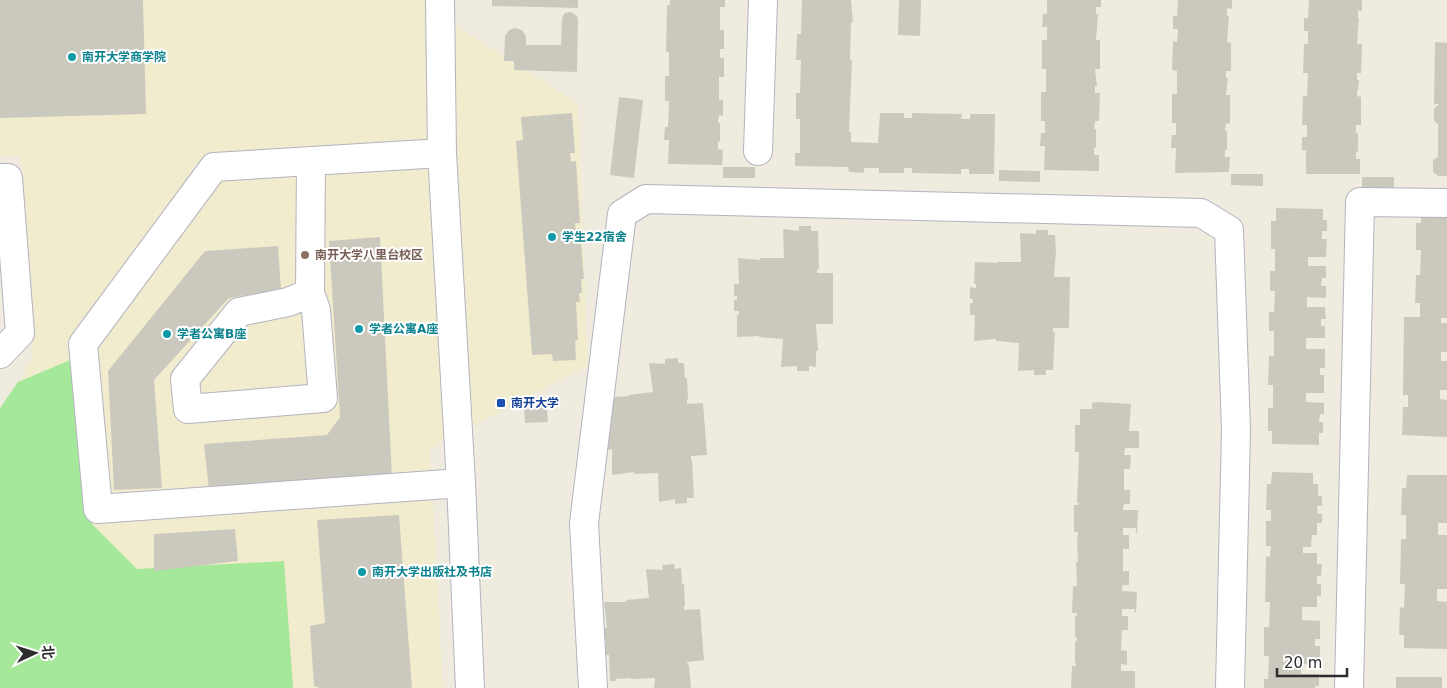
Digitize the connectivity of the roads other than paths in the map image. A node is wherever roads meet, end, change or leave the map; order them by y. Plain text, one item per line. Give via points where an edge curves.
1 (440, 0) edge
2 (763, 0) edge
3 (758, 151) dead end
4 (442, 153) junction
5 (311, 161) junction
6 (0, 178) edge
7 (1447, 203) edge
8 (310, 293) junction
9 (0, 354) edge
10 (462, 484) junction
11 (470, 688) edge
12 (593, 688) edge
13 (1230, 688) edge
14 (1349, 688) edge

1 - 4 street
2 - 3 street
4 - 5 street
4 - 10 street
5 - 8 street
5 - 10 street via 214,168 84,344 98,509
6 - 9 street via 8,178 20,333
7 - 14 street via 1360,202
8 - 8 street via 316,310 323,398 188,409 185,379 240,312 288,302
10 - 11 street
12 - 13 street via 584,523 622,214 646,199 1201,212 1229,230 1236,430

